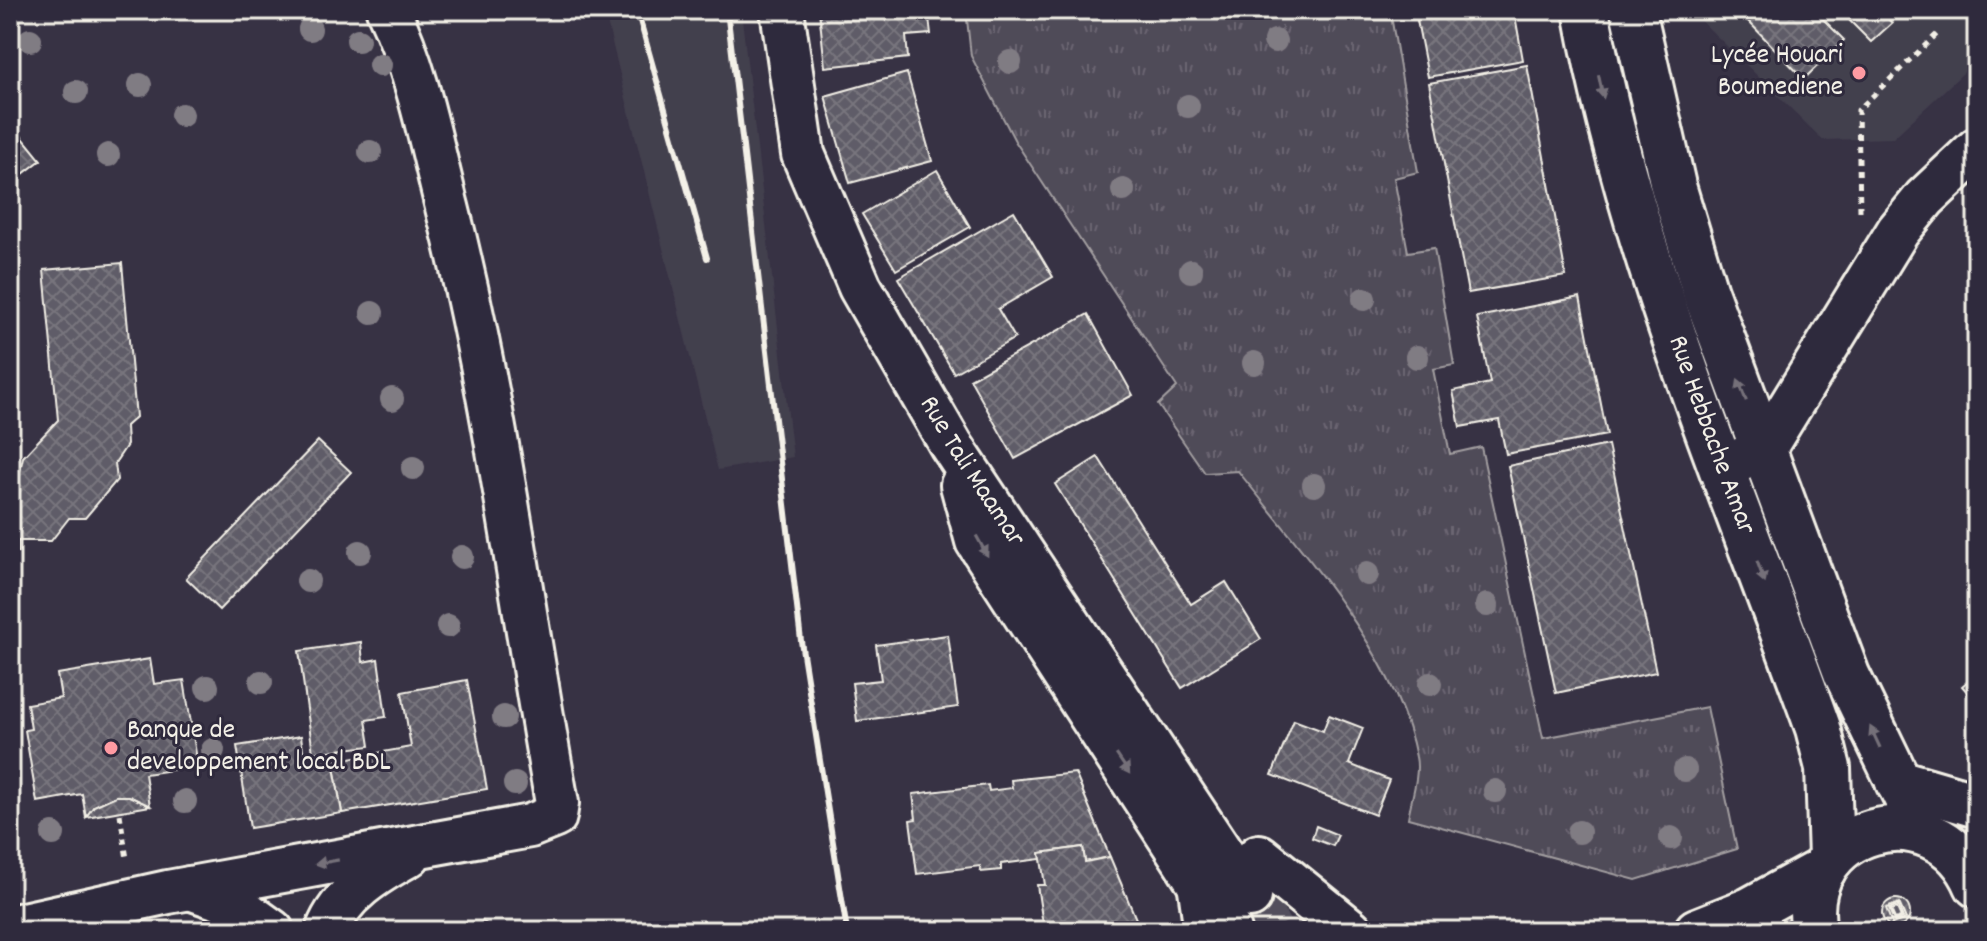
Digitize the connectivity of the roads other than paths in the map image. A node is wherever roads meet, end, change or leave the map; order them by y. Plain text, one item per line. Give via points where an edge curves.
1 (388, 10) edge
2 (782, 10) edge
3 (1586, 10) edge
4 (1633, 10) edge
5 (1977, 149) edge
6 (951, 445) junction
7 (1764, 449) junction
8 (1722, 468) junction
9 (1898, 782) junction
10 (1977, 805) edge
11 (1977, 819) edge
12 (1926, 833) junction
13 (431, 843) junction
14 (1827, 864) junction
15 (1200, 882) junction
16 (1977, 885) edge
17 (190, 888) junction
18 (1246, 895) edge
19 (237, 917) edge
20 (10, 927) edge
21 (272, 931) edge
22 (327, 931) edge
23 (1207, 931) edge
24 (1317, 931) edge
25 (1350, 931) edge
26 (1697, 931) edge
27 (1814, 931) edge

1 - 13 street via 410,58 460,256 500,451 557,803 555,816 544,823
2 - 6 street, Rue Tali Maamar via 803,154 819,199 860,287
3 -> 8 main road, Rue Hebbache Amar via 1628,197
7 -> 4 main road, Rue Hebbache Amar via 1705,292 1673,186
5 - 7 street via 1898,231
6 -> 15 street via 977,541
6 - 18 street via 1023,507
7 - 8 street
9 -> 7 main road, Rue Hebbache Amar via 1847,675
8 -> 14 main road, Rue Hebbache Amar via 1818,728 1828,768
9 - 10 main road
9 - 12 main road, Rue Hebbache Amar
11 - 12 street
12 - 14 main road via 1873,831 1850,842
12 - 16 main road via 1953,848
13 -> 17 street
13 - 22 street via 369,878 349,896
14 - 26 main road via 1750,910
14 - 27 main road, Rue Hebbache Amar via 1814,892
15 - 18 street
15 - 23 main road
17 - 19 street
17 - 20 street
18 - 24 street
18 - 25 main road
19 - 21 street

